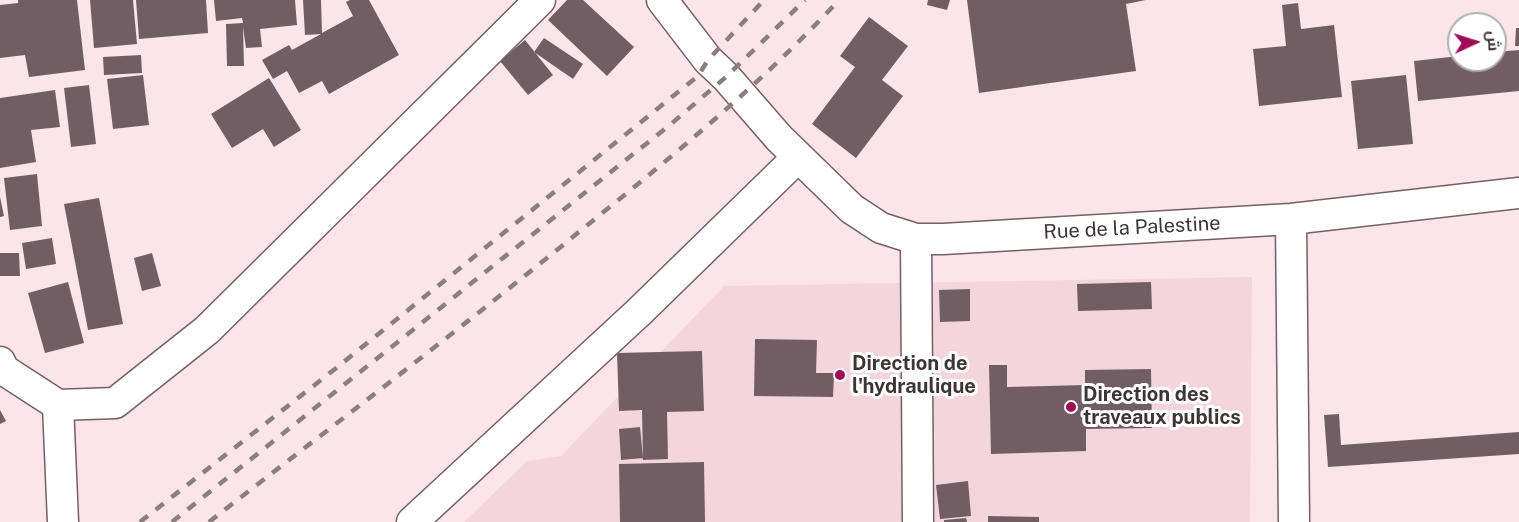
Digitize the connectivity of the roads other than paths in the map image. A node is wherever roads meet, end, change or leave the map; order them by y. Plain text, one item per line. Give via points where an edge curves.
1 (540, 0) edge
2 (662, 0) edge
3 (788, 148) junction
4 (1519, 193) edge
5 (1291, 219) junction
6 (916, 239) junction
7 (0, 362) edge
8 (58, 405) junction
9 (62, 522) edge
10 (412, 522) edge
11 (918, 522) edge
12 (1294, 522) edge

1 - 8 street via 207,330 115,403
2 - 3 street, Rue de la Palestine via 708,60
3 - 6 street, Rue de la Palestine via 852,209 881,228
3 - 10 street via 639,312
4 - 5 street, Rue de la Palestine
5 - 6 street, Rue de la Palestine
5 - 12 street
6 - 11 street
7 - 8 street via 4,370
8 - 9 street

